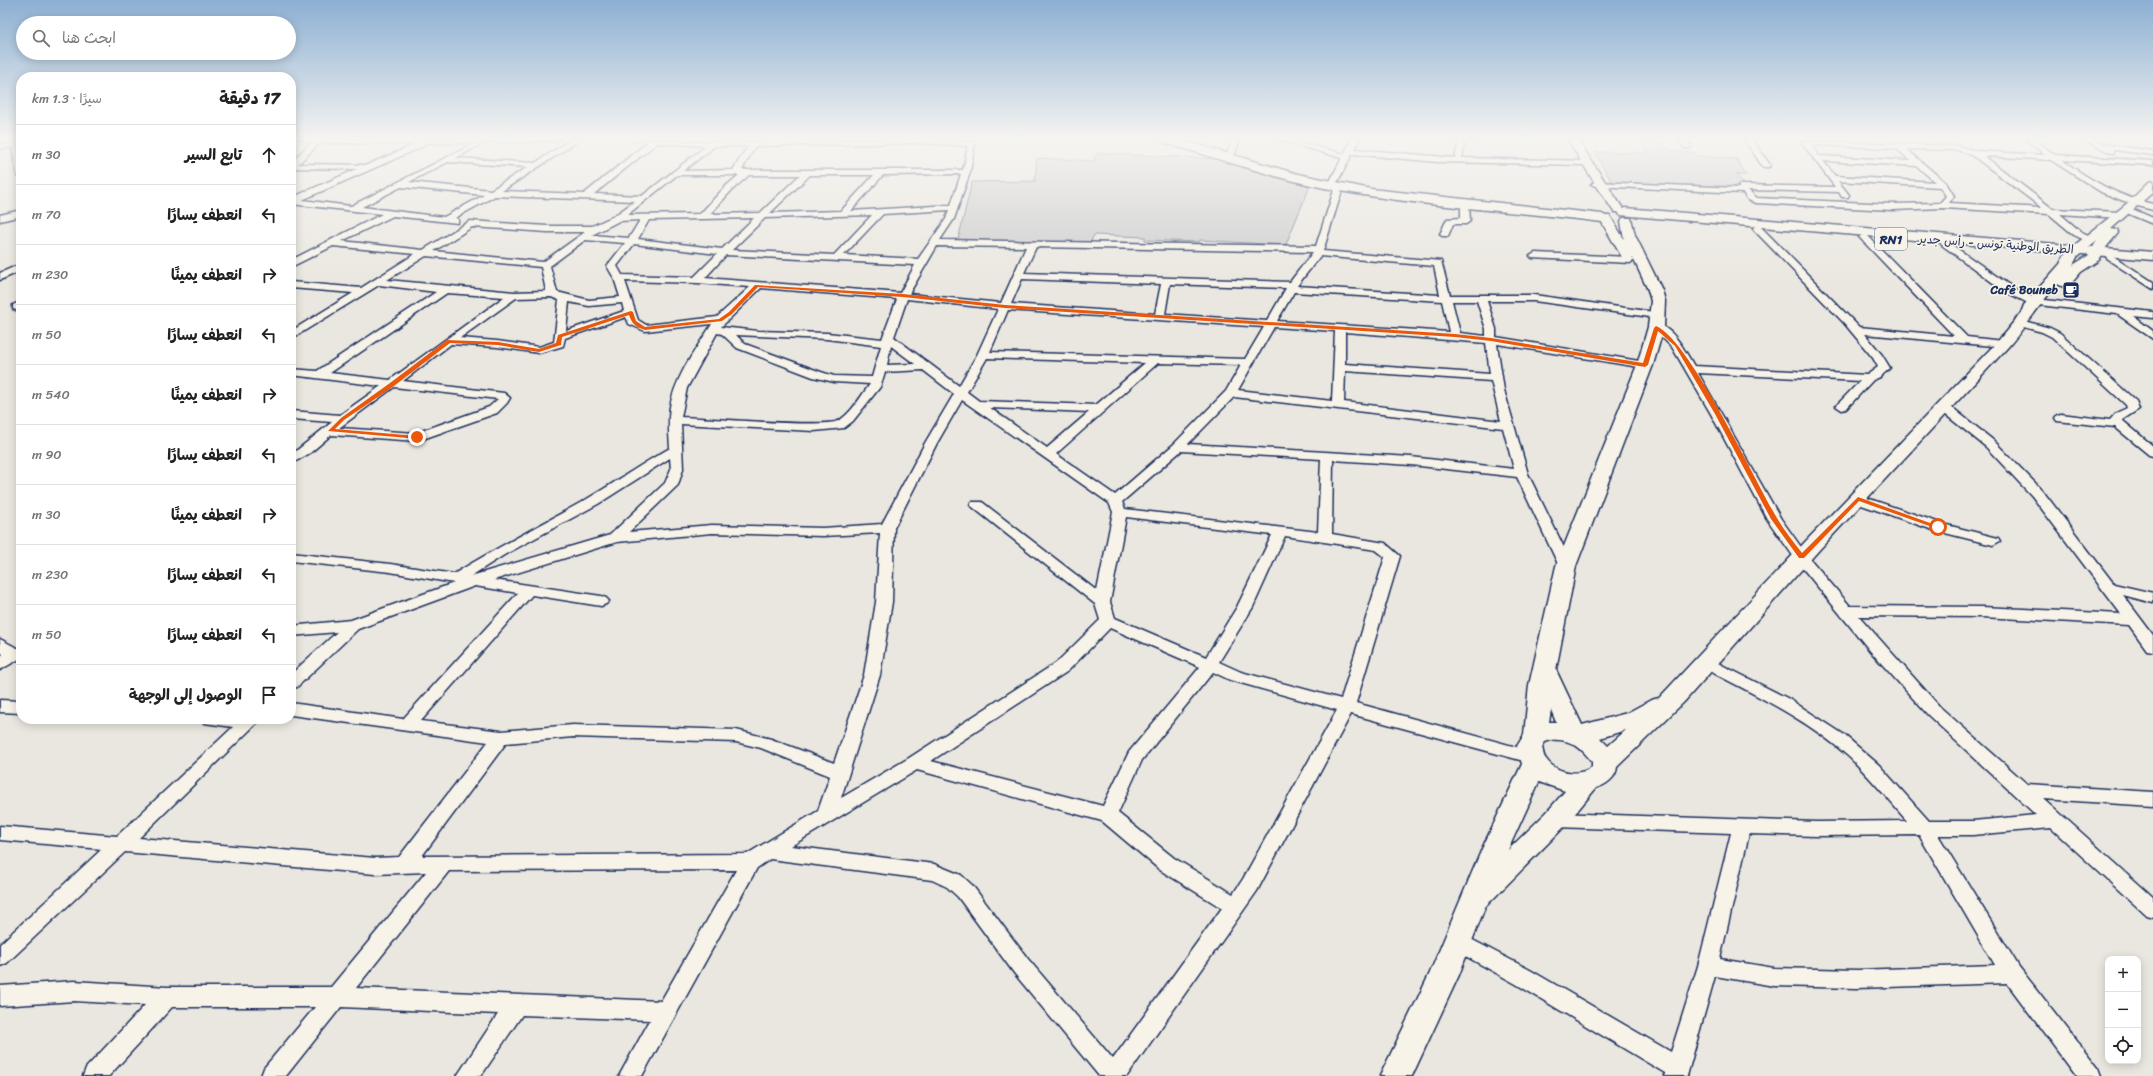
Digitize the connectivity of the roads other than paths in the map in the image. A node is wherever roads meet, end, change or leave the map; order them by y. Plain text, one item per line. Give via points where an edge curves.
1 (318, 189) edge
2 (389, 189) edge
3 (453, 189) edge
4 (499, 189) edge
5 (595, 189) edge
6 (656, 189) edge
7 (730, 189) edge
8 (790, 189) edge
9 (865, 189) edge
10 (960, 189) edge
11 (1335, 189) edge
12 (1370, 189) edge
13 (1374, 189) edge
14 (1597, 189) edge
15 (1604, 189) edge
16 (1732, 189) edge
17 (1822, 189) edge
18 (1946, 189) edge
19 (2023, 189) edge
20 (2101, 189) edge
21 (2149, 189) edge
22 (1745, 190) joint
23 (1841, 190) joint
24 (493, 193) junction
25 (587, 196) junction
26 (1597, 196) dead end
27 (296, 199) edge
28 (644, 199) junction
29 (296, 202) edge
30 (1465, 204) junction
31 (1853, 205) junction
32 (1943, 205) junction
33 (954, 207) junction
34 (2153, 207) edge
35 (351, 208) junction
36 (2130, 209) junction
37 (879, 212) junction
38 (2053, 212) junction
39 (392, 213) junction
40 (1602, 213) junction
41 (843, 214) junction
42 (16, 215) edge
43 (763, 215) junction
44 (703, 216) junction
45 (1625, 216) junction
46 (0, 218) edge
47 (617, 218) junction
48 (646, 218) junction
49 (447, 219) junction
50 (2153, 221) edge
51 (470, 224) junction
52 (1757, 228) junction
53 (594, 229) junction
54 (1445, 234) dead end
55 (582, 237) junction
56 (1864, 237) junction
57 (632, 241) junction
58 (332, 243) junction
59 (935, 243) junction
60 (1945, 243) junction
61 (1032, 245) junction
62 (1319, 251) junction
63 (2099, 251) junction
64 (724, 252) junction
65 (2074, 252) junction
66 (424, 254) junction
67 (1535, 256) dead end
68 (2153, 256) edge
69 (835, 259) junction
70 (1630, 260) junction
71 (296, 261) edge
72 (2153, 261) edge
73 (921, 262) junction
74 (545, 265) junction
75 (16, 269) edge
76 (1019, 276) junction
77 (0, 277) edge
78 (619, 278) junction
79 (697, 280) junction
80 (1166, 281) junction
81 (378, 282) junction
82 (757, 286) junction
83 (2153, 286) edge
84 (296, 287) edge
85 (1292, 287) junction
86 (445, 290) junction
87 (364, 291) junction
88 (552, 294) junction
89 (514, 295) junction
90 (903, 296) junction
91 (564, 298) junction
92 (1447, 298) junction
93 (1482, 299) junction
94 (627, 300) junction
95 (1005, 307) junction
96 (2032, 311) junction
97 (631, 312) junction
98 (2121, 312) junction
99 (2153, 315) edge
100 (1160, 316) junction
101 (1656, 320) junction
102 (1272, 323) junction
103 (720, 327) junction
104 (1340, 328) junction
105 (1854, 330) junction
106 (296, 333) edge
107 (560, 336) junction
108 (1455, 336) junction
109 (2153, 336) edge
110 (1491, 339) junction
111 (1963, 340) junction
112 (449, 341) junction
113 (888, 341) junction
114 (2003, 344) junction
115 (983, 355) junction
116 (1155, 360) junction
117 (1248, 362) junction
118 (1645, 365) junction
119 (925, 367) junction
120 (1339, 367) junction
121 (1691, 369) junction
122 (296, 373) edge
123 (318, 375) junction
124 (879, 375) junction
125 (1496, 378) junction
126 (1869, 378) junction
127 (392, 385) junction
128 (960, 393) junction
129 (1231, 393) junction
130 (976, 404) junction
131 (1338, 404) junction
132 (1842, 406) dead end
133 (1944, 408) junction
134 (1100, 409) junction
135 (296, 415) edge
136 (2061, 418) dead end
137 (342, 419) junction
138 (676, 420) junction
139 (2118, 424) junction
140 (1508, 425) junction
141 (331, 431) junction
142 (1178, 447) junction
143 (677, 449) junction
144 (2153, 452) edge
145 (1048, 454) junction
146 (296, 456) edge
147 (1327, 456) junction
148 (1522, 474) junction
149 (1858, 499) junction
150 (977, 505) dead end
151 (1117, 507) junction
152 (887, 528) junction
153 (1280, 533) junction
154 (616, 538) junction
155 (1325, 538) junction
156 (1993, 541) dead end
157 (1801, 557) junction
158 (296, 558) edge
159 (1566, 566) junction
160 (456, 579) junction
161 (474, 581) junction
162 (2111, 588) junction
163 (529, 589) junction
164 (2153, 598) edge
165 (601, 601) dead end
166 (1102, 602) junction
167 (1847, 611) junction
168 (2135, 620) junction
169 (1108, 621) junction
170 (354, 625) junction
171 (296, 631) edge
172 (0, 644) edge
173 (2153, 646) edge
174 (16, 653) edge
175 (16, 655) edge
176 (1706, 662) junction
177 (0, 665) edge
178 (1209, 666) junction
179 (1544, 670) junction
180 (296, 678) edge
181 (1672, 700) junction
182 (0, 706) edge
183 (1347, 706) junction
184 (16, 707) edge
185 (296, 710) edge
186 (248, 724) edge
187 (407, 726) junction
188 (1575, 734) junction
189 (501, 737) junction
190 (1534, 752) junction
191 (914, 763) junction
192 (1605, 763) junction
193 (839, 772) junction
194 (1586, 783) junction
195 (2021, 790) junction
196 (2153, 799) edge
197 (826, 814) junction
198 (1108, 815) junction
199 (1555, 820) junction
200 (2055, 820) junction
201 (1742, 826) junction
202 (1924, 828) junction
203 (0, 833) edge
204 (120, 844) junction
205 (768, 851) junction
206 (750, 862) junction
207 (444, 863) junction
208 (404, 865) junction
209 (1236, 906) junction
210 (1470, 907) junction
211 (2153, 909) edge
212 (1458, 942) junction
213 (0, 957) edge
214 (1708, 966) junction
215 (2012, 974) junction
216 (0, 996) edge
217 (167, 997) junction
218 (334, 997) junction
219 (516, 1005) junction
220 (666, 1011) junction
221 (1676, 1072) edge
222 (94, 1076) edge
223 (272, 1076) edge
224 (468, 1076) edge
225 (630, 1076) edge
226 (1114, 1076) edge
227 (1396, 1076) edge
228 (2090, 1076) edge

1 - 27 street
2 - 35 street
3 - 24 street
4 - 24 street
5 - 25 street
6 - 28 street
7 - 44 street
8 - 43 street
9 - 41 street
10 - 33 street
11 - 62 street
12 - 30 main road, RN1
13 - 40 main road, RN1
14 - 26 street
15 - 45 street
16 - 22 street
17 - 23 street
18 - 32 street via 1950,196
19 - 38 street
20 - 36 street
21 - 36 main road
22 - 31 street via 1756,200
23 - 31 street
24 - 25 street
24 - 49 street
25 - 28 street
28 - 47 street
29 - 35 street
30 - 40 main road, RN1
30 - 54 street via 1466,221 1449,221
31 - 32 street
32 - 38 street
33 - 37 street
33 - 59 street via 950,219
34 - 36 street
35 - 39 street
36 - 38 street
36 - 50 street
36 - 63 main road via 2101,244
37 - 41 street
37 - 69 street
38 - 63 street
39 - 49 street
39 - 58 street
40 - 45 main road, RN1
40 - 70 main road
41 - 43 street
42 - 46 street
43 - 44 street
43 - 64 street
44 - 48 street
45 - 52 main road, الطريق الوطنية تونس - رأس جدير / RN1
45 - 65 main road, الطريق الوطنية تونس - رأس جدير / RN1
45 - 101 main road via 1629,235 1655,290 1658,301
47 - 48 street
47 - 53 street
48 - 57 street
49 - 51 street
51 - 53 street
51 - 66 street
52 - 56 main road, الطريق الوطنية تونس - رأس جدير / RN1
52 - 105 street
53 - 55 street
55 - 57 street
55 - 74 street
56 - 60 main road, الطريق الوطنية تونس - رأس جدير / RN1
56 - 111 street
57 - 64 street
57 - 78 street via 612,266
58 - 66 street
58 - 71 street
59 - 61 street
59 - 73 street
60 - 65 main road, الطريق الوطنية تونس - رأس جدير / RN1
60 - 96 street via 2008,289
61 - 62 street
61 - 76 street
62 - 85 street
62 - 92 street via 1435,262 1439,264
63 - 65 main road, الطريق الوطنية تونس - رأس جدير / RN1
63 - 68 main road, الطريق الوطنية تونس - رأس جدير / RN1
63 - 72 main road, الطريق الوطنية تونس - رأس جدير / RN1
63 - 83 street
63 - 96 main road
64 - 69 street
64 - 79 street
65 - 96 main road
66 - 74 street
66 - 81 street
67 - 70 street
69 - 73 street
70 - 101 main road
73 - 90 street
74 - 88 street
75 - 77 street
76 - 80 street
76 - 95 street
78 - 79 street
78 - 94 street
79 - 82 street
80 - 85 street
80 - 100 street
81 - 86 street
81 - 87 street
82 - 90 street
82 - 103 street
84 - 87 street
85 - 92 street
85 - 102 street
86 - 89 street
86 - 123 street
87 - 106 street
88 - 89 street
88 - 91 street
89 - 112 street
90 - 95 street
90 - 113 street
91 - 94 street via 589,303
91 - 107 street
92 - 93 street
92 - 108 street
93 - 101 street via 1534,298
93 - 110 street via 1490,320
94 - 97 street
95 - 100 street
95 - 115 street
96 - 98 street
96 - 114 main road
96 - 139 street via 2046,330 2056,335 2132,404 2131,410 2116,419
97 - 103 street via 633,322 645,328
97 - 107 street
98 - 99 street
98 - 109 street
100 - 102 street
101 - 118 main road
101 - 121 street
102 - 104 street
102 - 117 street
103 - 113 street via 758,334
103 - 124 street via 741,346 817,375 834,379
103 - 138 street via 696,358 681,388 676,407
104 - 108 street
104 - 120 street
105 - 111 street
105 - 126 street via 1883,365 1881,371
107 - 112 street via 559,344 539,350
108 - 110 street
110 - 118 street
110 - 125 street
111 - 114 street
112 - 127 street
113 - 119 street
113 - 124 street
114 - 133 main road
115 - 116 street
115 - 128 street
116 - 117 street
116 - 134 street
117 - 129 street
118 - 159 main road
119 - 124 street
119 - 128 street
120 - 125 street
120 - 131 street
121 - 126 street
121 - 157 street via 1774,519
122 - 123 street
123 - 127 street
124 - 138 street via 845,423 830,427
125 - 140 street
126 - 132 street
127 - 137 street
127 - 141 street via 448,388 500,395 504,398 492,410 417,437
128 - 130 street
128 - 152 street
129 - 131 street
129 - 142 street
130 - 134 street
130 - 145 street
131 - 140 street
133 - 149 main road
133 - 162 street via 1990,444 2037,493
134 - 145 street
135 - 137 street
136 - 139 street
137 - 141 street
138 - 143 street
139 - 144 street
140 - 148 street
141 - 146 street
142 - 147 street
142 - 151 street
143 - 154 street via 678,469 670,485
143 - 160 street via 593,501 499,552
145 - 151 street
147 - 148 street via 1411,460
147 - 155 street
148 - 159 street
149 - 156 street via 1938,527
149 - 157 main road
150 - 166 street
151 - 153 street
151 - 166 street
152 - 154 street via 823,532 712,529 655,532
152 - 193 street via 884,602 872,675
153 - 155 street
153 - 178 street via 1245,607
154 - 161 street
155 - 183 street via 1380,546 1393,556
157 - 167 street
157 - 176 main road
158 - 160 street
159 - 179 main road
160 - 161 street
161 - 163 street
161 - 170 street
162 - 164 street
162 - 168 street
163 - 165 street
163 - 187 street
166 - 169 street
167 - 168 street via 1982,612
167 - 195 street via 1934,711
168 - 173 street
169 - 178 street
169 - 191 street via 1062,667
170 - 171 street
170 - 180 street
172 - 174 street
175 - 177 street
176 - 181 main road
176 - 202 street via 1778,699 1814,721 1854,753
178 - 183 street via 1236,676
178 - 198 street via 1135,757
179 - 188 main road
179 - 190 main road
181 - 188 main road via 1635,718
181 - 192 main road via 1638,736
182 - 184 street
183 - 190 street via 1459,739
183 - 209 street via 1250,885
185 - 187 street
186 - 204 street
187 - 189 street
188 - 190 main road via 1554,730
188 - 192 main road via 1598,749
189 - 193 street via 572,731 736,736 765,743
189 - 208 street
190 - 194 main road via 1548,775 1559,780
190 - 210 main road
191 - 197 street
191 - 198 street
192 - 194 main road via 1600,776
193 - 197 street
194 - 199 main road
195 - 196 street
195 - 200 street
197 - 205 street
198 - 209 street via 1167,864
199 - 201 street
199 - 210 main road
200 - 202 street via 1973,828
200 - 211 street
201 - 202 street via 1817,829
201 - 214 street
202 - 215 street
203 - 204 street
204 - 208 street via 375,866
204 - 213 street
205 - 206 street
205 - 226 street via 934,872 954,881 1021,966
206 - 207 street
206 - 220 street
207 - 208 street
207 - 218 street
209 - 226 street
210 - 212 main road
212 - 221 street via 1523,977
212 - 227 main road
214 - 215 street via 1774,977 1857,979
214 - 221 street
215 - 228 street
216 - 217 street via 74,991
217 - 218 street
217 - 222 street
218 - 219 street
218 - 223 street
219 - 220 street
219 - 224 street
220 - 225 street

